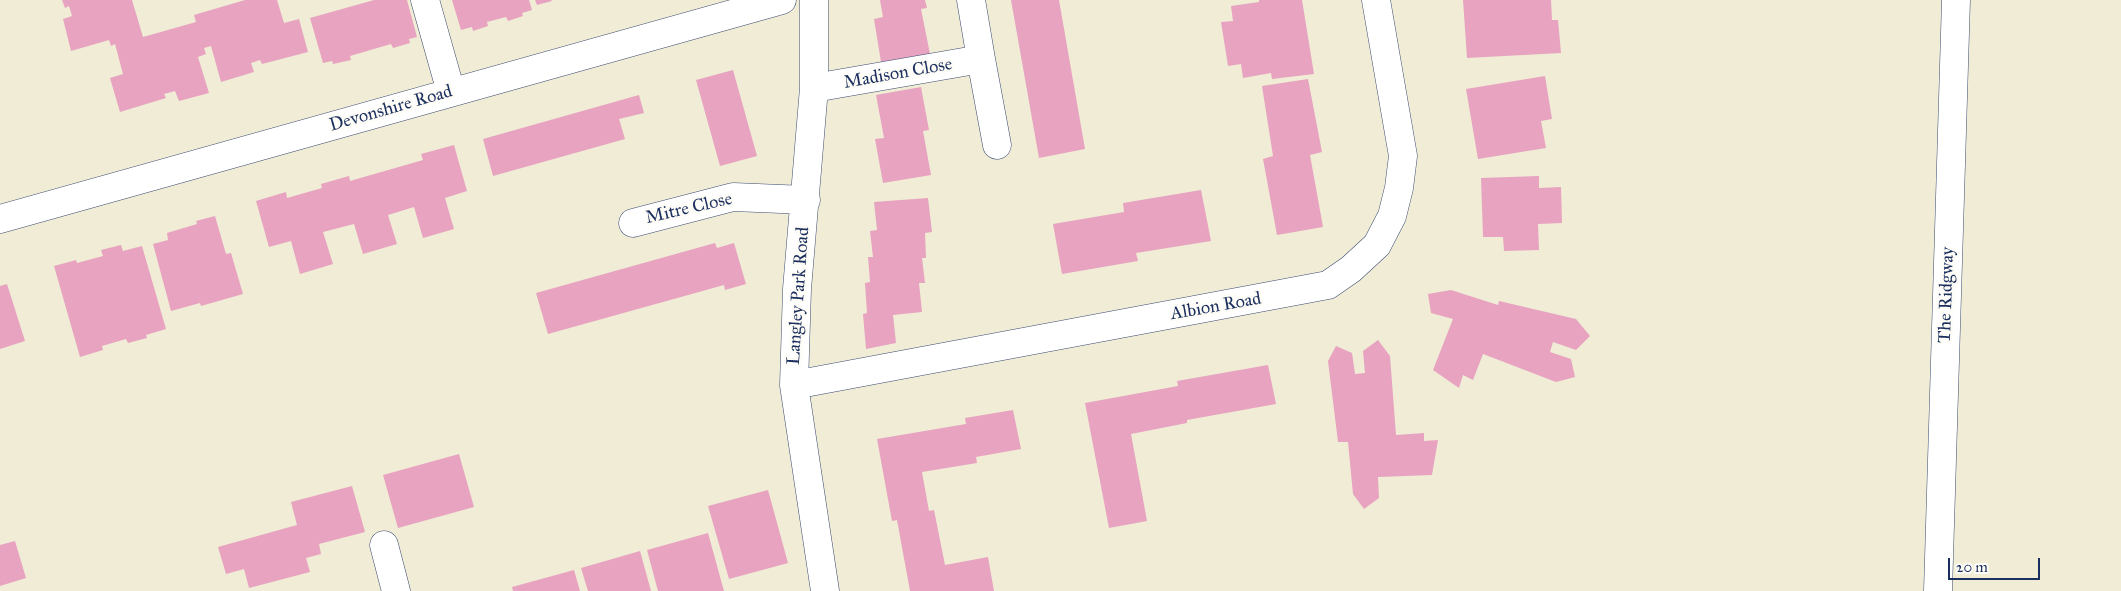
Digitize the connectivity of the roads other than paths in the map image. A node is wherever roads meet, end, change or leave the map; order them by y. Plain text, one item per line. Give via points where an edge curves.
1 (425, 0) edge
2 (782, 0) edge
3 (814, 0) edge
4 (971, 0) edge
5 (1376, 0) edge
6 (1956, 0) edge
7 (982, 59) junction
8 (814, 88) junction
9 (451, 92) junction
10 (997, 145) dead end
11 (806, 200) junction
12 (0, 219) edge
13 (633, 223) dead end
14 (794, 385) junction
15 (384, 545) dead end
16 (396, 591) edge
17 (825, 591) edge
18 (1938, 591) edge

1 - 9 street
2 - 9 street, Devonshire Road
3 - 8 street, Langley Park Road
4 - 7 street
5 - 14 street, Albion Road via 1403,156 1392,216 1377,245 1351,270 1328,285
6 - 18 street, The Ridgway
7 - 8 street, Madison Close
7 - 10 street
8 - 11 street, Langley Park Road
9 - 12 street, Devonshire Road
11 - 13 street, Mitre Close via 733,196
11 - 14 street, Langley Park Road via 797,289
14 - 17 street, Langley Park Road
15 - 16 street

